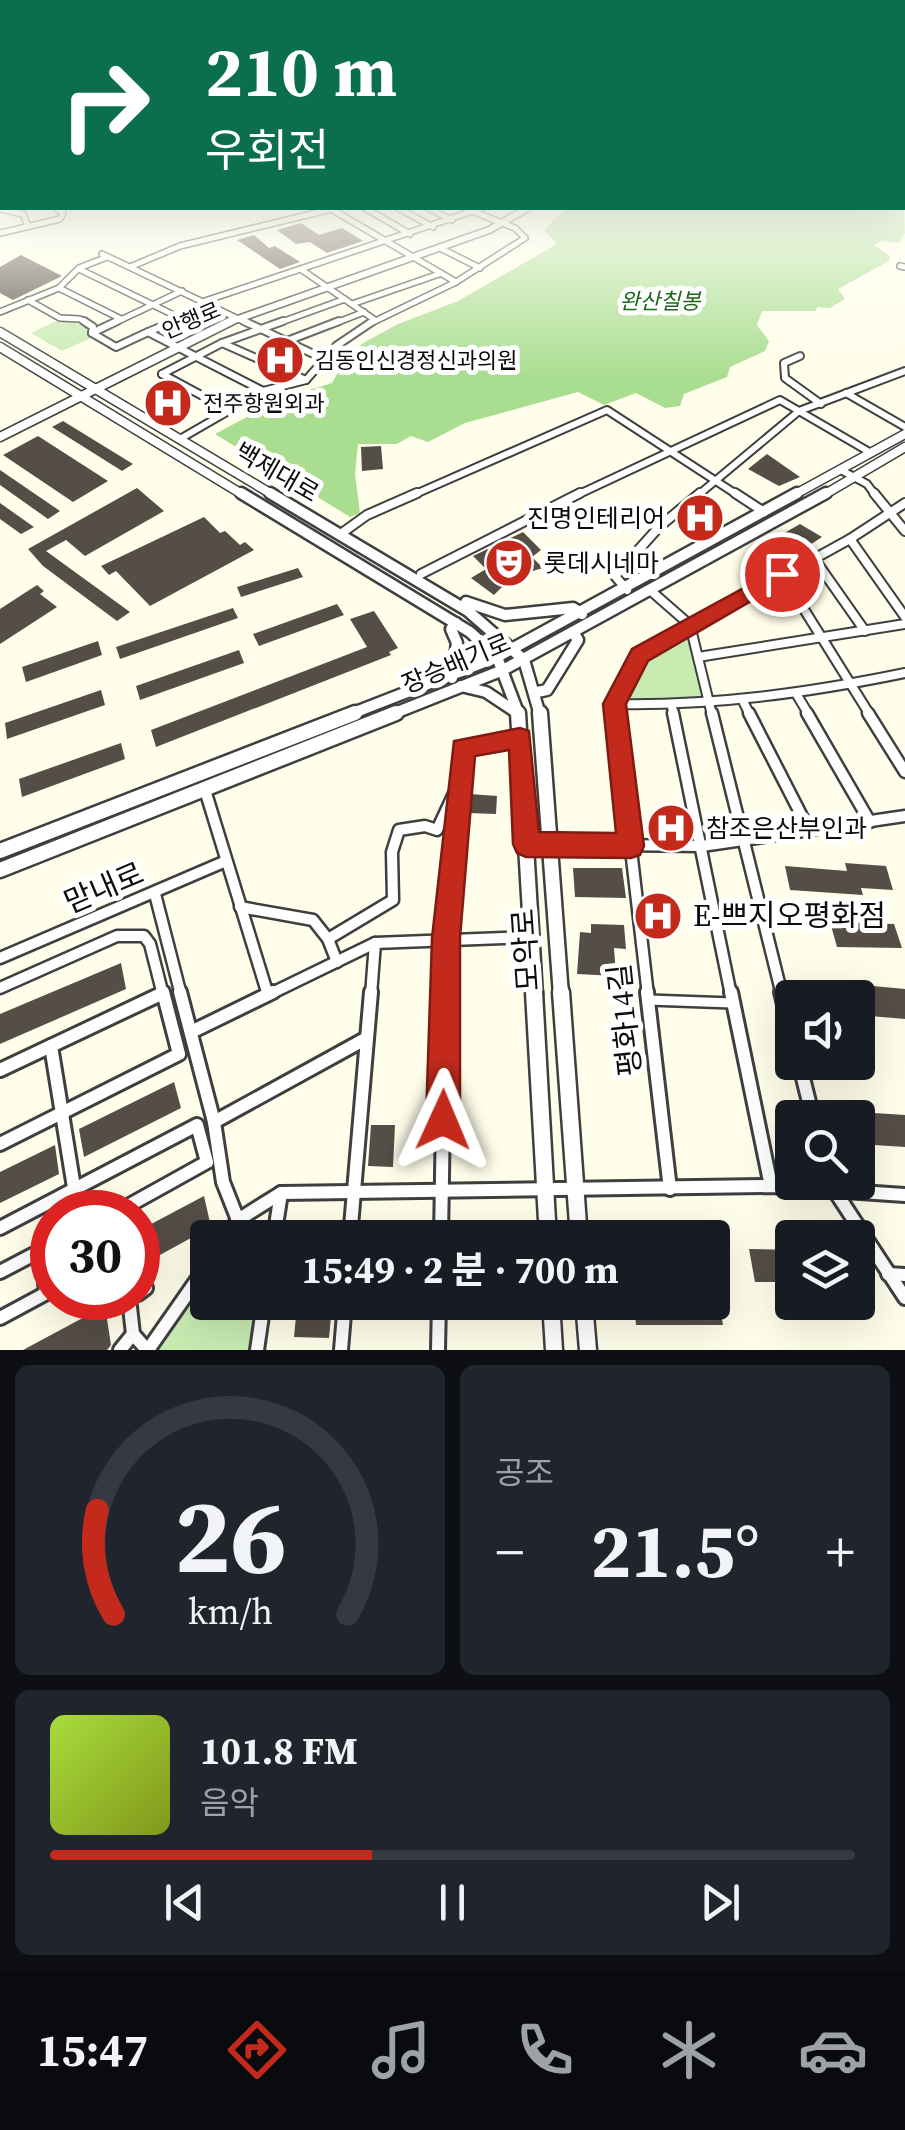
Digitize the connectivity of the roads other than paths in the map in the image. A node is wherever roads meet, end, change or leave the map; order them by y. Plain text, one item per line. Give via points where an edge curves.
1 (168, 251) edge
2 (358, 251) edge
3 (402, 251) edge
4 (431, 251) edge
5 (446, 251) edge
6 (506, 251) edge
7 (412, 257) junction
8 (130, 267) junction
9 (79, 268) junction
10 (480, 268) junction
11 (302, 270) junction
12 (439, 274) junction
13 (456, 282) junction
14 (326, 286) junction
15 (59, 288) junction
16 (182, 291) junction
17 (344, 299) junction
18 (28, 300) junction
19 (209, 303) junction
20 (152, 304) junction
21 (352, 304) junction
22 (0, 312) edge
23 (364, 312) junction
24 (180, 318) junction
25 (241, 318) junction
26 (121, 319) junction
27 (375, 320) junction
28 (338, 322) joint
29 (261, 328) junction
30 (0, 332) edge
31 (148, 332) junction
32 (92, 333) junction
33 (287, 342) junction
34 (222, 343) junction
35 (173, 346) junction
36 (0, 347) edge
37 (194, 356) junction
38 (800, 356) dead end
39 (324, 358) junction
40 (905, 371) edge
41 (306, 380) junction
42 (94, 388) junction
43 (263, 391) junction
44 (846, 393) junction
45 (79, 395) junction
46 (821, 404) junction
47 (227, 408) junction
48 (799, 412) junction
49 (905, 430) edge
50 (0, 437) edge
51 (180, 440) junction
52 (905, 448) edge
53 (670, 450) junction
54 (871, 454) junction
55 (841, 470) junction
56 (855, 477) junction
57 (717, 481) junction
58 (905, 503) edge
59 (764, 512) junction
60 (890, 512) junction
61 (905, 531) edge
62 (342, 533) junction
63 (850, 539) junction
64 (814, 558) junction
65 (394, 564) junction
66 (421, 574) junction
67 (782, 574) junction
68 (628, 590) junction
69 (650, 590) junction
70 (582, 614) junction
71 (905, 620) edge
72 (456, 623) junction
73 (690, 625) junction
74 (864, 631) junction
75 (573, 632) junction
76 (820, 638) junction
77 (515, 649) junction
78 (698, 656) junction
79 (524, 660) junction
80 (500, 664) junction
81 (905, 673) edge
82 (456, 682) junction
83 (849, 684) junction
84 (537, 692) junction
85 (797, 695) junction
86 (744, 703) junction
87 (614, 704) junction
88 (710, 705) junction
89 (672, 707) junction
90 (519, 714) junction
91 (520, 738) junction
92 (905, 772) edge
93 (463, 776) junction
94 (204, 790) junction
95 (905, 816) edge
96 (870, 822) junction
97 (810, 832) junction
98 (744, 840) junction
99 (526, 844) junction
100 (550, 845) junction
101 (631, 846) junction
102 (702, 846) junction
103 (0, 851) edge
104 (226, 862) junction
105 (0, 870) edge
106 (155, 894) junction
107 (240, 907) junction
108 (530, 937) junction
109 (446, 938) junction
110 (328, 939) junction
111 (375, 943) junction
112 (0, 958) edge
113 (336, 962) junction
114 (778, 980) edge
115 (0, 988) edge
116 (163, 993) junction
117 (268, 994) junction
118 (648, 1000) junction
119 (734, 1003) junction
120 (191, 1032) junction
121 (367, 1038) junction
122 (51, 1046) junction
123 (0, 1070) edge
124 (62, 1113) junction
125 (214, 1122) junction
126 (0, 1144) edge
127 (770, 1186) junction
128 (775, 1186) edge
129 (74, 1189) junction
130 (670, 1189) junction
131 (156, 1190) edge
132 (875, 1191) edge
133 (282, 1192) junction
134 (354, 1192) junction
135 (546, 1192) junction
136 (576, 1192) junction
137 (442, 1193) junction
138 (905, 1195) edge
139 (839, 1200) edge
140 (238, 1220) joint
141 (277, 1220) edge
142 (352, 1220) edge
143 (441, 1220) edge
144 (547, 1220) edge
145 (578, 1220) edge
146 (0, 1228) edge
147 (30, 1256) edge
148 (0, 1272) edge
149 (888, 1274) junction
150 (905, 1275) edge
151 (190, 1289) edge
152 (905, 1298) edge
153 (30, 1302) edge
154 (0, 1318) edge
155 (133, 1320) edge
156 (261, 1320) edge
157 (344, 1320) edge
158 (439, 1320) edge
159 (552, 1320) edge
160 (586, 1320) edge
161 (132, 1334) junction
162 (120, 1350) edge
163 (147, 1350) edge
164 (257, 1350) edge
165 (341, 1350) edge
166 (438, 1350) edge
167 (554, 1350) edge
168 (588, 1350) edge

1 - 8 street
2 - 11 street
3 - 7 street
4 - 7 street, 안행로
5 - 10 street
6 - 10 street
7 - 12 street
7 - 14 street, 안행로
8 - 9 street via 104,255
8 - 16 street
9 - 15 street
9 - 20 street
10 - 13 street
11 - 14 street
11 - 19 street
12 - 13 street
12 - 21 street
13 - 27 street
14 - 17 street
14 - 25 street, 안행로
15 - 18 street
15 - 26 street
16 - 19 street
16 - 20 street
17 - 21 street
17 - 29 street
18 - 22 street
18 - 32 street via 60,318 80,320
19 - 24 street
19 - 25 street
20 - 24 street
20 - 26 street
21 - 23 street
23 - 27 street
23 - 28 street
24 - 31 street
25 - 29 street
25 - 35 street, 안행로
26 - 32 street
27 - 39 street
28 - 33 street
29 - 33 street
29 - 34 street
30 - 42 street, 백제대로
31 - 32 street via 116,347
31 - 35 street
33 - 39 street
34 - 37 street
34 - 41 street
35 - 37 street
35 - 42 street, 안행로
36 - 45 street, 백제대로
37 - 43 street
37 - 47 street via 162,374
38 - 46 street via 784,363 785,378
39 - 41 street
40 - 44 street
41 - 43 street
42 - 45 street, 안행로
42 - 51 street, 백제대로
43 - 47 street
44 - 46 street
44 - 49 street
45 - 50 street, 안행로
45 - 72 street, 백제대로
46 - 48 street
47 - 51 street
48 - 53 street via 780,400
48 - 54 street
48 - 57 street
49 - 54 street, 장승배기로
51 - 62 street, 백제대로
52 - 56 street, 장승배기로
53 - 57 street
53 - 62 street via 607,410
53 - 66 street
54 - 55 street, 장승배기로
55 - 56 street
55 - 59 street, 장승배기로
56 - 60 street
56 - 69 street, 장승배기로
57 - 59 street
57 - 68 street via 660,527 615,576
58 - 60 street
59 - 68 street, 장승배기로
60 - 61 street
60 - 63 street
62 - 65 street, 백제대로
63 - 64 street
63 - 71 street
64 - 67 street
64 - 74 street
65 - 66 street
65 - 77 street, 백제대로
66 - 70 street via 476,608 536,616 573,608
67 - 73 street
67 - 76 street
68 - 70 street, 장승배기로
69 - 73 street
69 - 75 street, 장승배기로
70 - 77 street, 장승배기로
71 - 74 street
72 - 80 street, 백제대로 via 490,647
72 - 82 street
73 - 78 street
73 - 87 street via 640,655
74 - 76 street
75 - 79 street, 장승배기로
75 - 84 street via 578,640 547,690
76 - 78 street
76 - 83 street
77 - 79 street, 백제대로
77 - 80 street, 장승배기로
78 - 88 street
79 - 80 street, 장승배기로
79 - 84 street, 모악로
80 - 82 street, 장승배기로
80 - 90 street, 모악로
81 - 83 street
82 - 90 street
82 - 94 street, 장승배기로
82 - 103 street, 장승배기로
83 - 85 street
83 - 92 street
84 - 100 street, 모악로
85 - 86 street
85 - 96 street
86 - 88 street
86 - 97 street
87 - 89 street
87 - 101 street, 평화14길
88 - 89 street
88 - 98 street
89 - 102 street
90 - 91 street, 모악로
91 - 93 street via 462,748
91 - 99 street, 모악로
93 - 109 street
93 - 110 street via 437,830 399,830 392,852 393,900
94 - 104 street
94 - 105 street, 장승배기로
95 - 96 street
96 - 97 street
97 - 98 street
98 - 102 street
98 - 114 street
99 - 100 street
99 - 108 street, 모악로
100 - 101 street
100 - 136 street, 모악로
101 - 102 street
101 - 118 street, 평화14길
102 - 119 street
104 - 106 street, 맏내로
104 - 107 street
106 - 112 street, 맏내로
106 - 120 street
107 - 110 street via 312,920
107 - 117 street
108 - 109 street
108 - 135 street, 모악로
109 - 111 street
109 - 137 street
110 - 113 street
111 - 113 street
111 - 121 street
113 - 117 street
115 - 116 street via 132,934 150,944
116 - 122 street
116 - 124 street via 179,1054
117 - 120 street
118 - 119 street
118 - 130 street, 평화14길
119 - 127 street
120 - 125 street
121 - 125 street
121 - 134 street
122 - 123 street
122 - 124 street
124 - 126 street
124 - 129 street
125 - 140 street via 223,1182
127 - 128 street
127 - 130 street
129 - 131 street via 197,1125 207,1162
129 - 146 street
130 - 136 street
132 - 138 street
133 - 134 street
133 - 140 street
133 - 141 street
134 - 137 street
134 - 142 street
135 - 136 street
135 - 137 street
135 - 144 street, 모악로
136 - 145 street, 모악로
137 - 143 street
139 - 149 street
147 - 148 street
149 - 150 street
149 - 152 street
151 - 163 street
153 - 154 street
155 - 161 street
156 - 164 street
157 - 165 street
158 - 166 street
159 - 167 street
160 - 168 street
161 - 162 street
161 - 163 street

